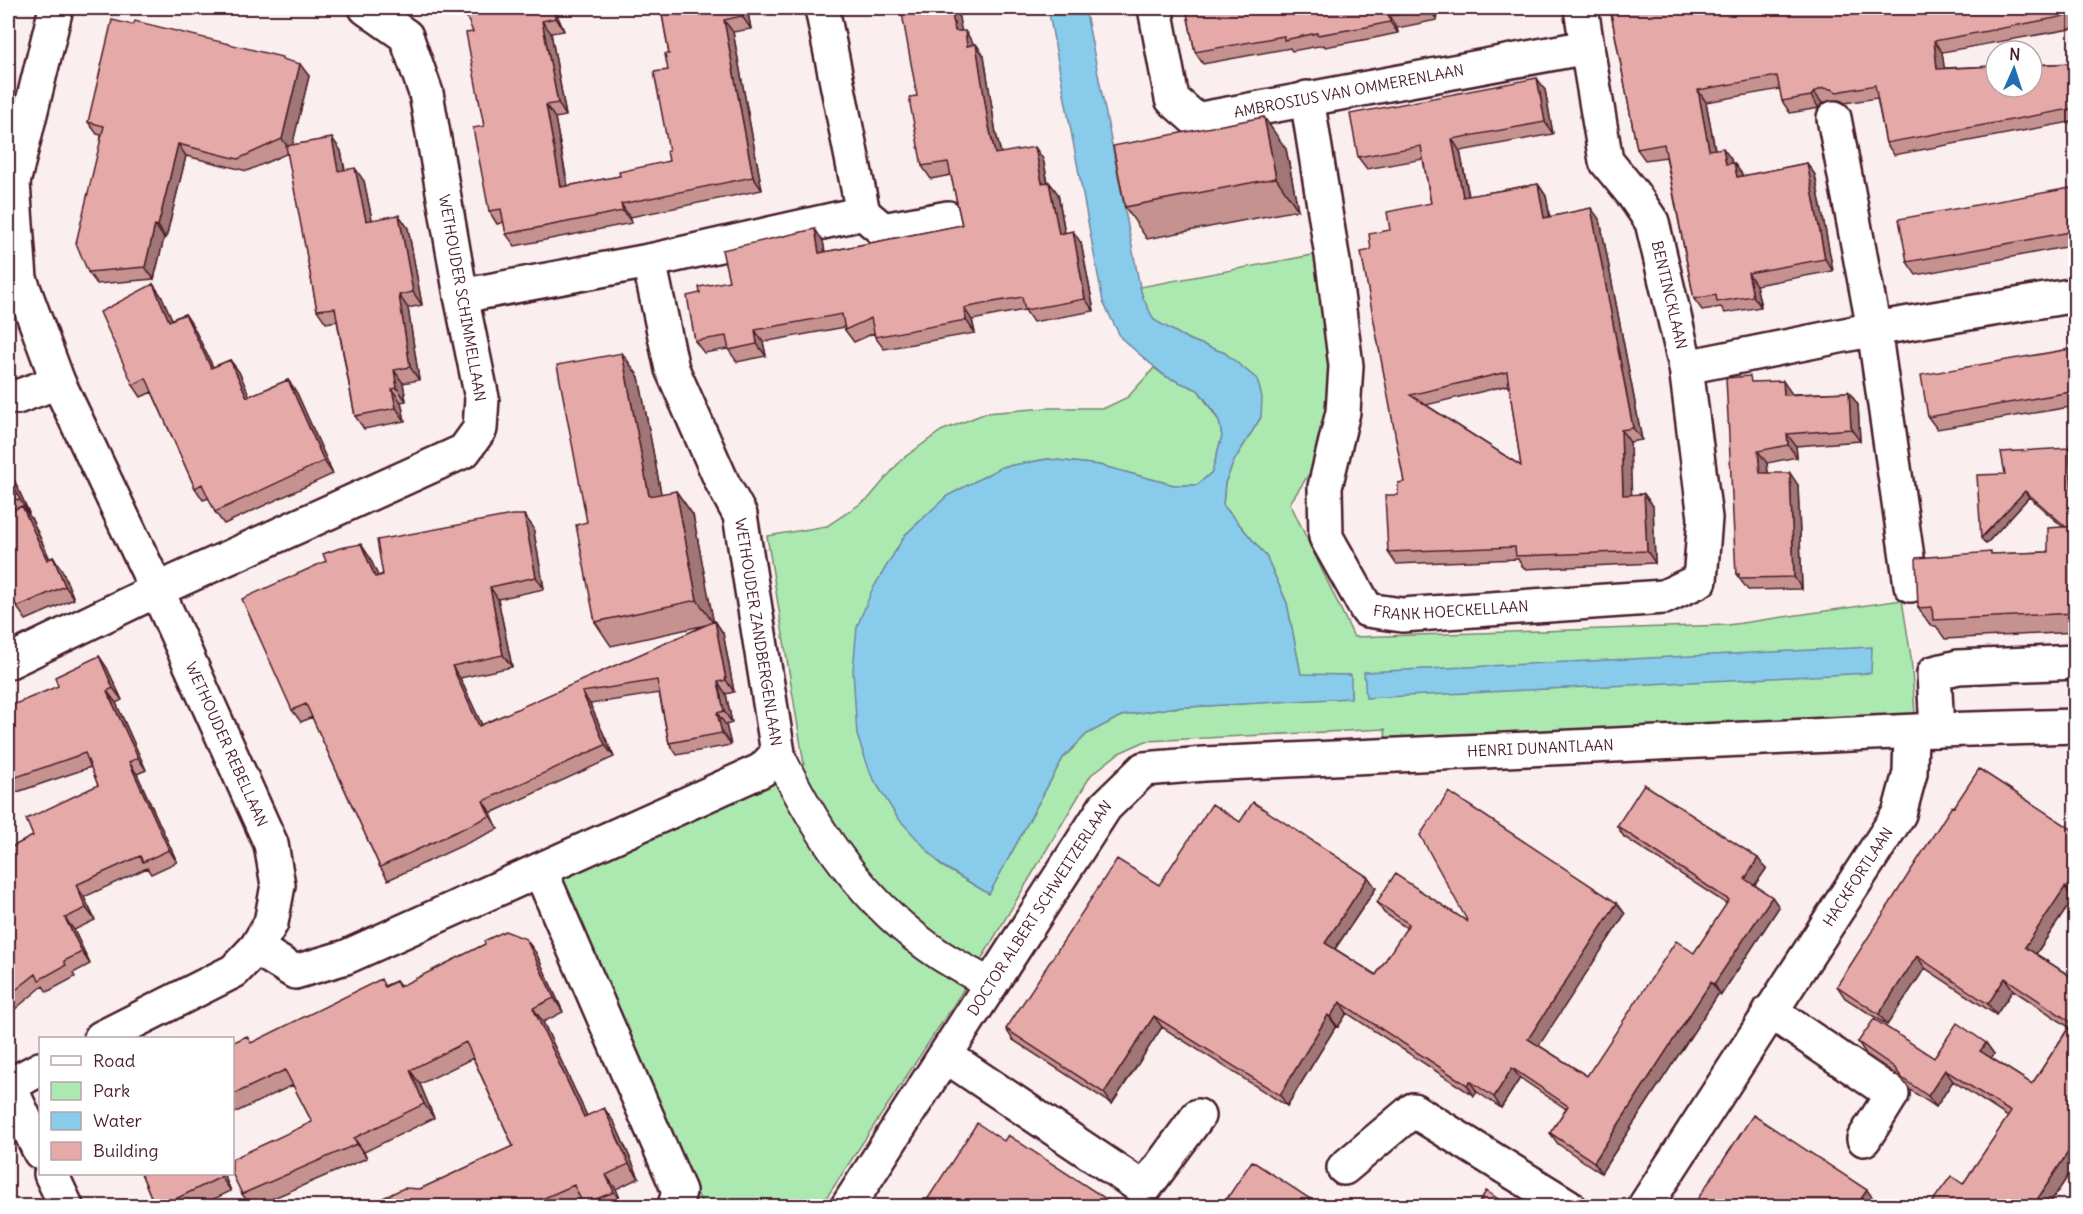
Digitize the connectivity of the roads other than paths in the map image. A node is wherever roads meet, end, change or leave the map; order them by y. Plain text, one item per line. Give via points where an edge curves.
1 (56, 8) edge
2 (366, 8) edge
3 (822, 8) edge
4 (1155, 8) edge
5 (1581, 8) edge
6 (1587, 47) junction
7 (1307, 98) junction
8 (1834, 118) dead end
9 (863, 213) junction
10 (948, 218) dead end
11 (649, 261) junction
12 (2076, 295) edge
13 (461, 296) junction
14 (1874, 329) junction
15 (1686, 367) junction
16 (58, 382) junction
17 (8, 395) edge
18 (1911, 585) dead end
19 (157, 590) junction
20 (8, 662) edge
21 (2076, 662) edge
22 (2076, 726) edge
23 (1924, 731) junction
24 (778, 753) junction
25 (1144, 769) joint
26 (540, 870) junction
27 (256, 948) junction
28 (992, 985) junction
29 (1770, 1011) junction
30 (102, 1037) edge
31 (946, 1056) junction
32 (39, 1070) edge
33 (8, 1085) edge
34 (1198, 1116) dead end
35 (1864, 1139) dead end
36 (39, 1150) edge
37 (1344, 1168) dead end
38 (52, 1175) edge
39 (66, 1206) edge
40 (675, 1206) edge
41 (848, 1206) edge
42 (1568, 1206) edge
43 (1645, 1206) edge

1 - 16 street, WETHOUDER REBELLAAN via 13,183 20,279
2 - 13 street, WETHOUDER SCHIMMELLAAN via 406,36 426,93
3 - 9 street
4 - 7 street, AMBROSIUS VAN OMMERENLAAN via 1172,99 1196,120
5 - 6 street
6 - 7 street, AMBROSIUS VAN OMMERENLAAN
6 - 15 street, BENTINCKLAAN via 1606,161 1652,222
7 - 15 street, FRANK HOECKELLAAN via 1346,366 1343,412 1325,487 1326,537 1367,610 1402,615 1664,597 1700,580 1704,518
8 - 14 street
9 - 10 street via 883,230
9 - 11 street
11 - 13 street
11 - 24 street, WETHOUDER ZANDBERGENLAAN via 672,369 740,515
12 - 14 street, BENTINCKLAAN
13 - 19 street, WETHOUDER SCHIMMELLAAN via 482,398 480,429 464,451
14 - 15 street, BENTINCKLAAN
14 - 18 street
16 - 17 street via 17,397
16 - 19 street, WETHOUDER REBELLAAN
19 - 20 street, WETHOUDER SCHIMMELLAAN
19 - 27 street, WETHOUDER REBELLAAN via 271,844 278,885 271,923
21 - 23 street via 1958,666 1934,673
22 - 23 street, HENRI DUNANTLAAN
23 - 25 street, HENRI DUNANTLAAN
23 - 29 street, HACKFORTLAAN via 1899,814
24 - 26 street, WETHOUDER ZANDBERGENLAAN via 762,770
24 - 28 street via 819,828 862,888 894,920 940,955
25 - 28 street, DOCTOR ALBERT SCHWEITZERLAAN via 1105,807
26 - 27 street, WETHOUDER ZANDBERGENLAAN via 346,957 295,972
26 - 40 street via 679,1191
27 - 30 street, WETHOUDER REBELLAAN via 234,971
28 - 31 street, DOCTOR ALBERT SCHWEITZERLAAN
29 - 35 street via 1892,1094
29 - 43 street, HACKFORTLAAN
31 - 34 street via 1144,1189
31 - 41 street, DOCTOR ALBERT SCHWEITZERLAAN
32 - 33 street
33 - 36 street
37 - 42 street via 1413,1110
38 - 39 street

